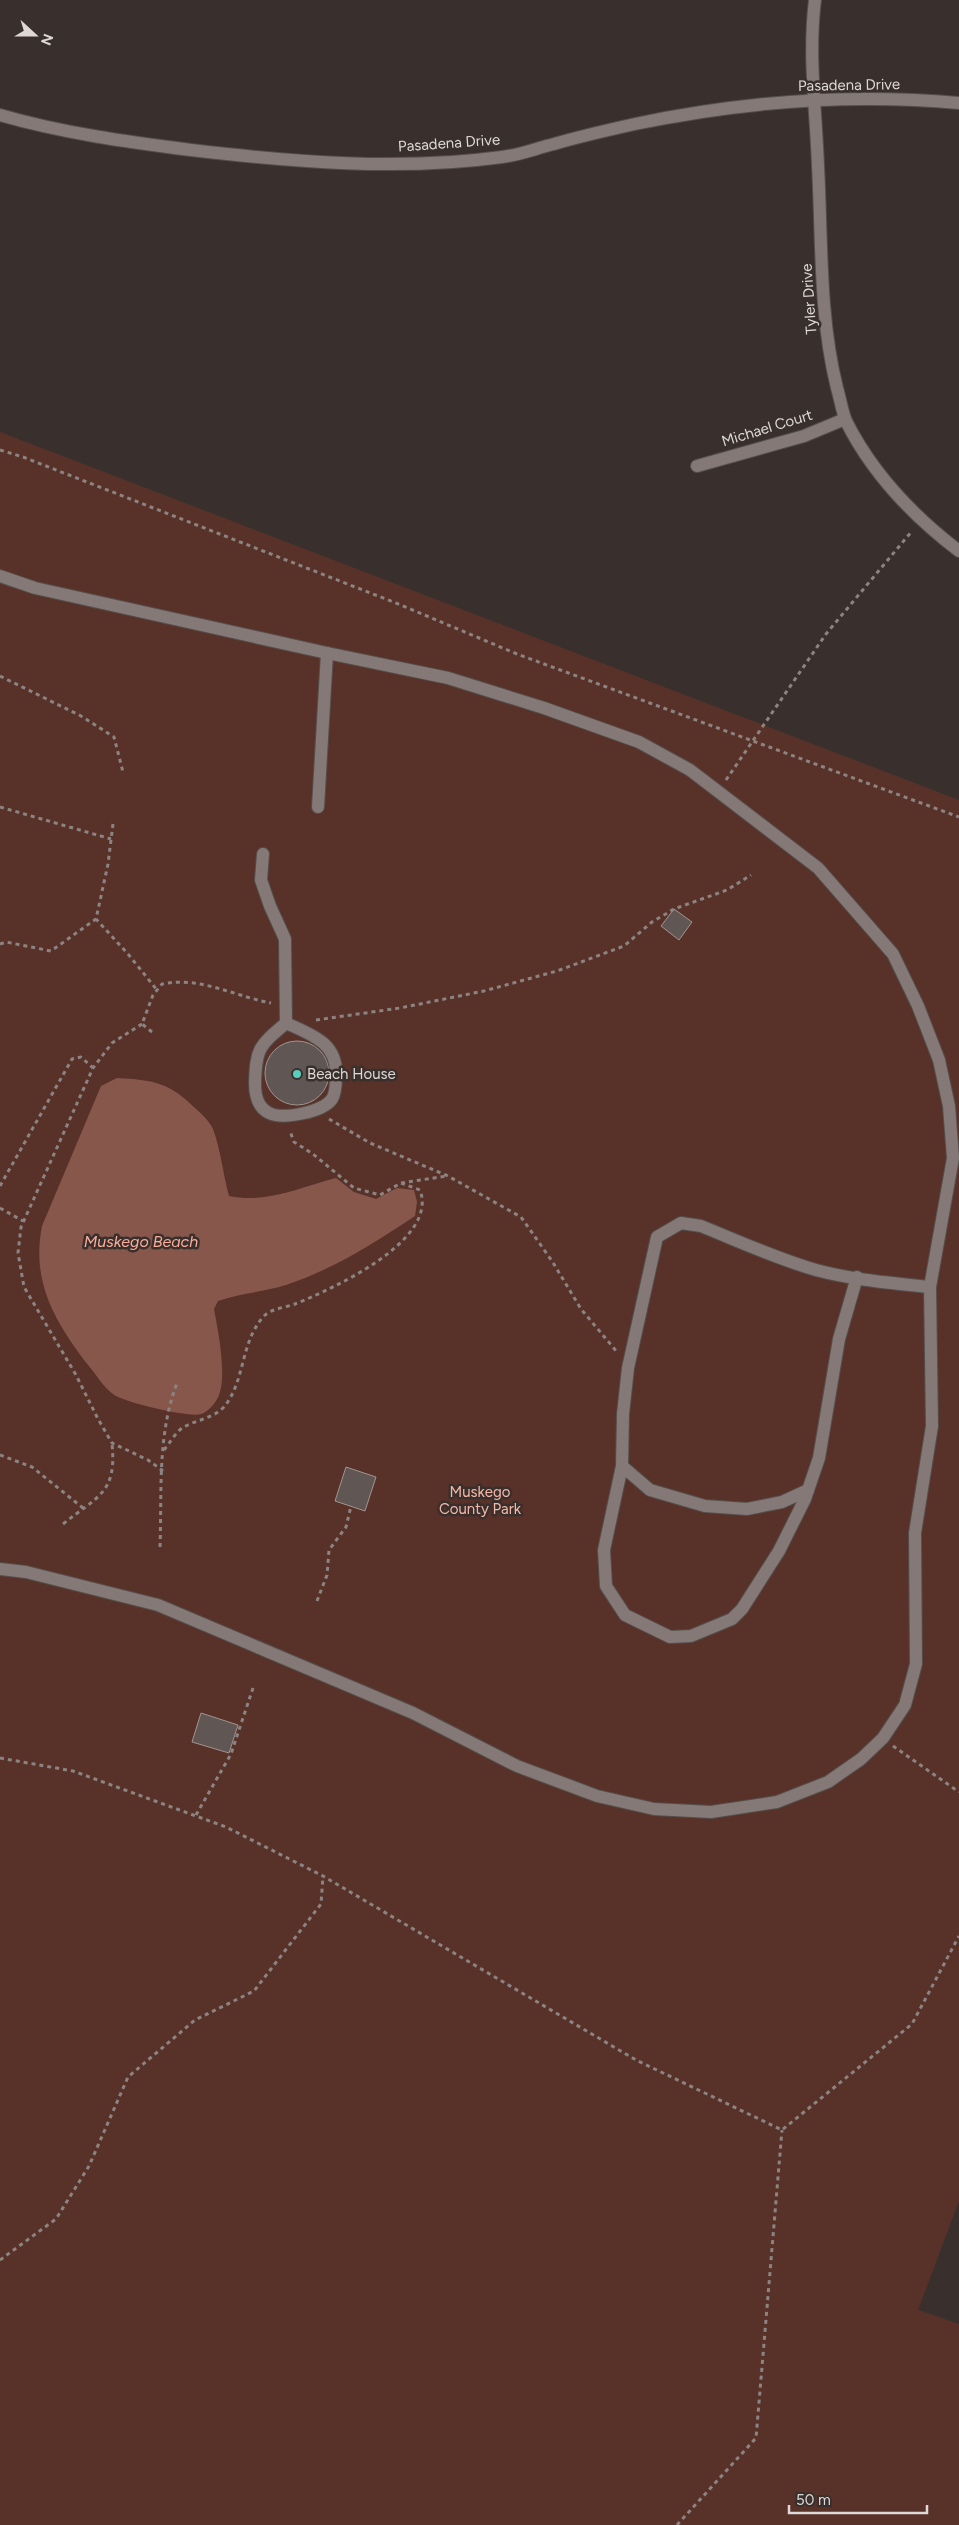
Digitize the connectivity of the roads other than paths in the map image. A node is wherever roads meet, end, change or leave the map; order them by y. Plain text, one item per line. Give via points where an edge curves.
1 (816, 0) edge
2 (812, 100) junction
3 (959, 103) edge
4 (0, 115) edge
5 (846, 419) junction
6 (697, 466) dead end
7 (959, 551) edge
8 (0, 576) edge
9 (327, 653) junction
10 (318, 807) dead end
11 (263, 854) dead end
12 (286, 1023) junction
13 (857, 1277) junction
14 (930, 1287) junction
15 (622, 1466) junction
16 (808, 1490) junction
17 (0, 1569) edge

1 - 2 street, Tyler Drive
2 - 3 street, Pasadena Drive
2 - 4 street, Pasadena Drive via 685,114 506,157 410,164 249,157 145,144
2 - 5 street, Tyler Drive via 825,317 832,366
5 - 6 street, Michael Court via 804,436
5 - 7 street, Tyler Drive via 887,483 921,520
8 - 9 street via 35,588
9 - 10 street
9 - 14 street via 448,678 639,742 690,770 818,868 893,954 940,1060 949,1106 952,1158
11 - 12 street via 261,880 285,939
12 - 12 street via 268,1038 257,1053 255,1093 259,1104 269,1113 286,1116 325,1106 333,1098 337,1064 328,1047 315,1036
13 - 14 street
13 - 15 street via 816,1270 701,1226 681,1223 657,1237 628,1368 622,1414
13 - 16 street via 839,1339 818,1458
14 - 17 street via 932,1426 915,1533 916,1664 905,1705 883,1738 861,1759 828,1782 777,1802 712,1812 654,1810 597,1796 517,1766 413,1714 158,1605 26,1572
15 - 16 street via 650,1490 705,1506 747,1510 782,1502
15 - 16 street via 604,1550 606,1586 625,1615 670,1637 691,1636 732,1619 742,1609 779,1551

